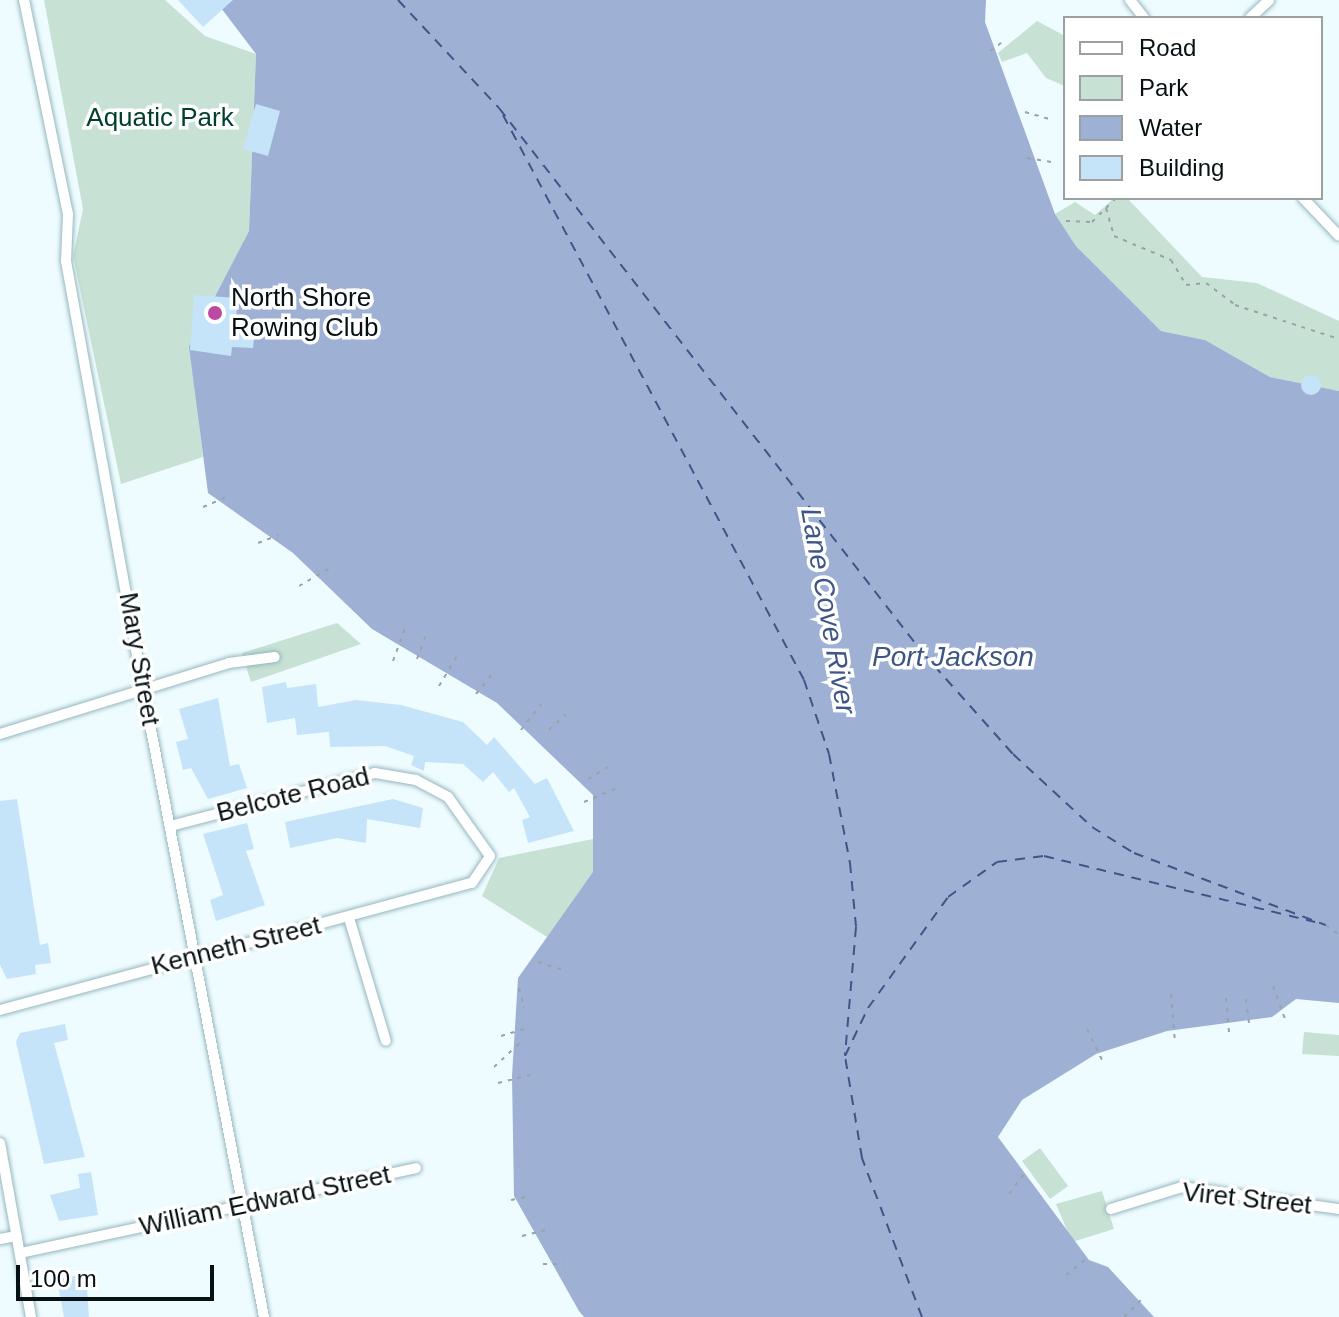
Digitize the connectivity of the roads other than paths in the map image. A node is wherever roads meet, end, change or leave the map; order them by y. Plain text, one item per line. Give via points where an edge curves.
1 (24, 0) edge
2 (1130, 0) edge
3 (1269, 0) edge
4 (1142, 16) edge
5 (1252, 16) edge
6 (1305, 200) edge
7 (1339, 236) edge
8 (275, 657) dead end
9 (144, 693) junction
10 (0, 734) edge
11 (170, 826) junction
12 (472, 883) joint
13 (349, 918) junction
14 (194, 957) junction
15 (0, 1010) edge
16 (386, 1041) dead end
17 (0, 1143) edge
18 (416, 1168) dead end
19 (243, 1208) junction
20 (1111, 1209) dead end
21 (1339, 1209) edge
22 (17, 1236) junction
23 (0, 1239) edge
24 (20, 1253) junction
25 (31, 1317) edge
26 (264, 1317) edge

1 - 9 street, Mary Street via 68,214 66,261
2 - 4 street
3 - 5 street
6 - 7 street
8 - 9 street via 229,663
9 - 10 street
9 - 11 street, Mary Street
11 - 12 street, Belcote Road via 341,779 402,777 431,786 470,819 490,856
11 - 14 street, Mary Street
12 - 13 street, Kenneth Street
13 - 14 street, Kenneth Street
13 - 16 street
14 - 15 street, Kenneth Street
14 - 19 street, Mary Street
17 - 22 street
18 - 19 street, William Edward Street
19 - 24 street, William Edward Street
19 - 26 street, Mary Street
20 - 21 street, Viret Street via 1182,1187
22 - 23 street
22 - 24 street
24 - 25 street

